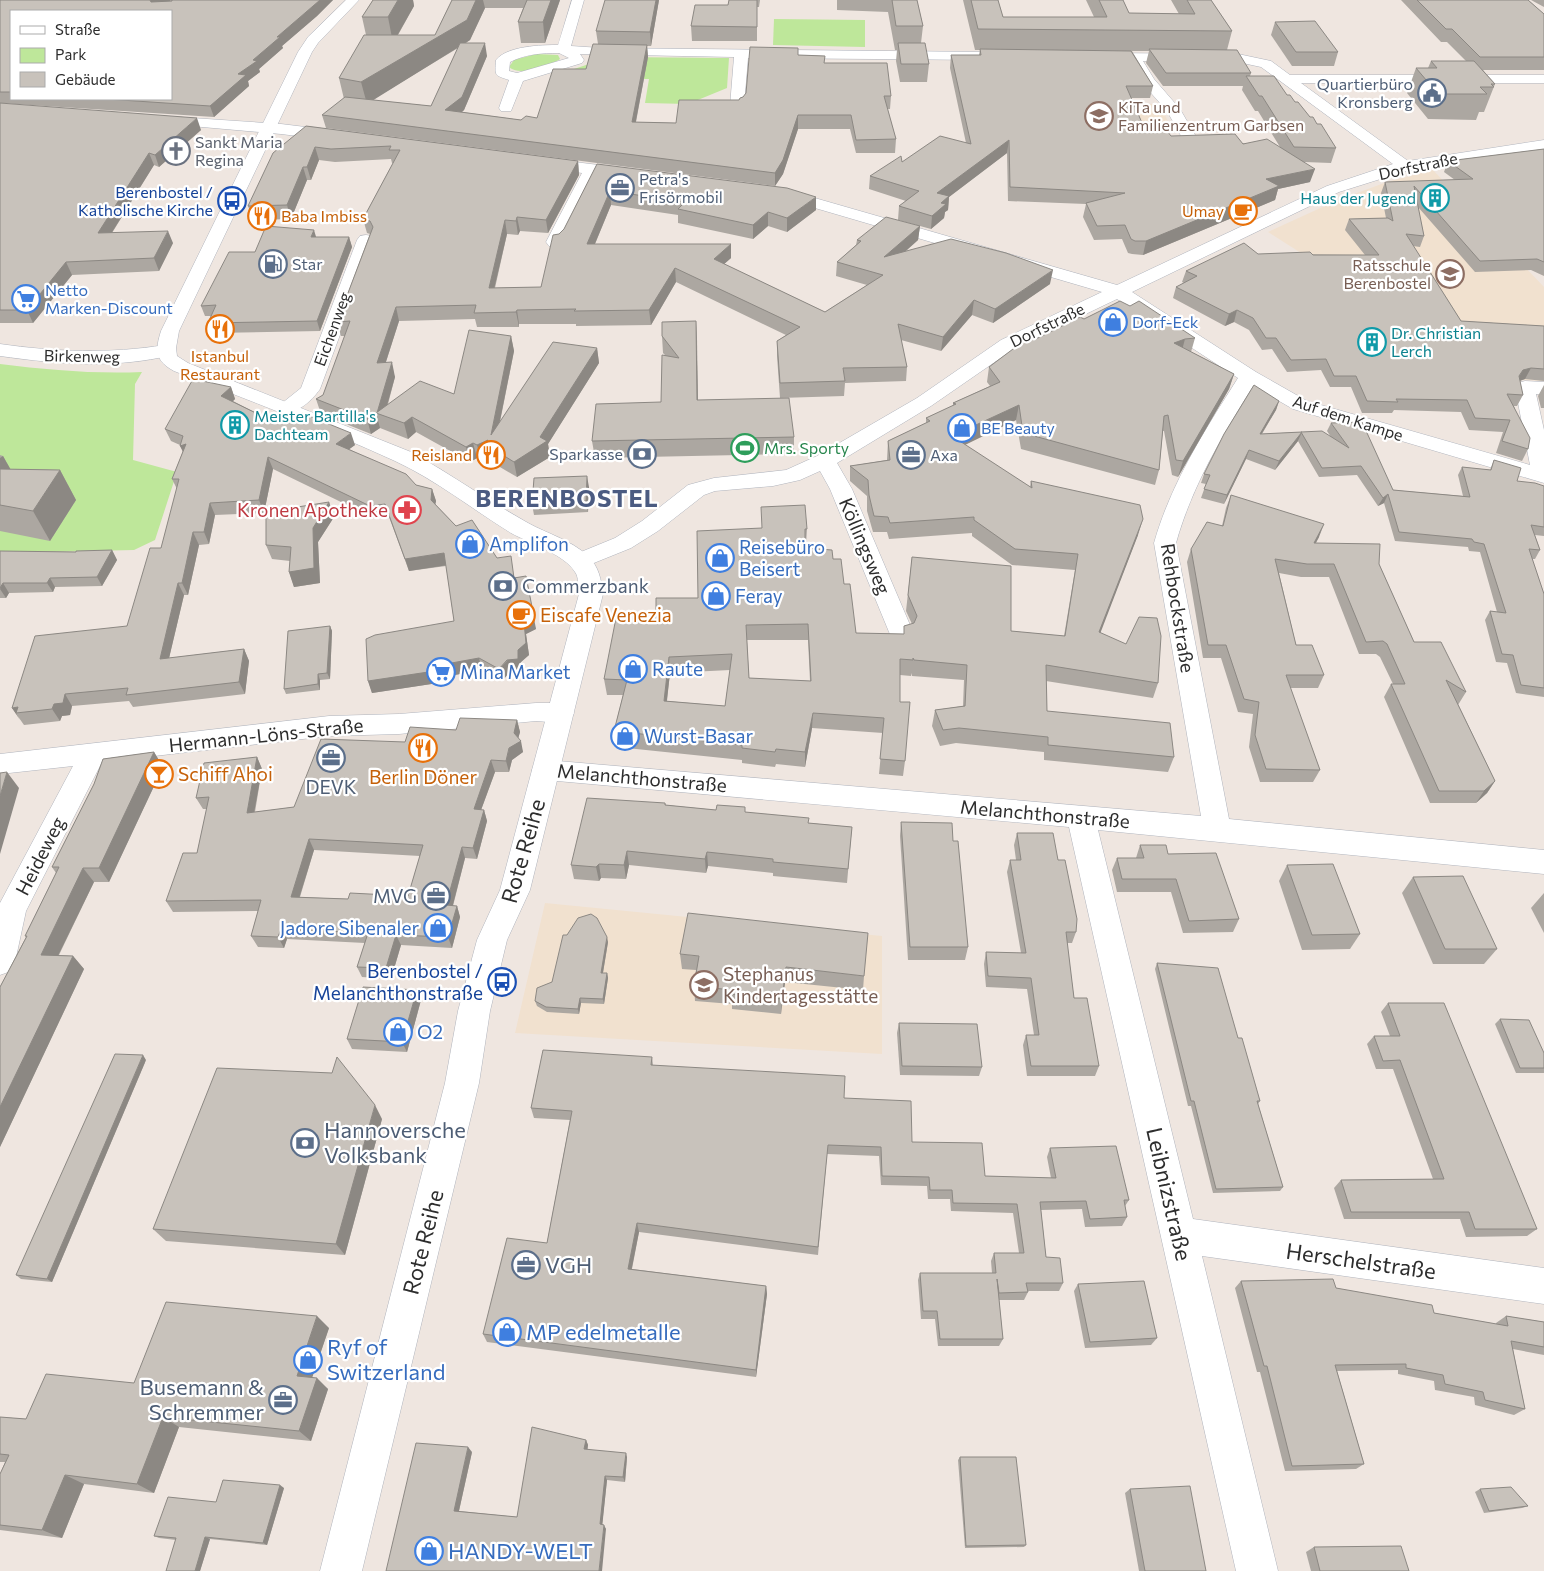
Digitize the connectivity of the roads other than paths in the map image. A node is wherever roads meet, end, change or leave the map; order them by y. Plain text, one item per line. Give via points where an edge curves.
1 (353, 0) edge
2 (578, 0) edge
3 (563, 50) junction
4 (741, 54) junction
5 (998, 56) edge
6 (1088, 57) edge
7 (1134, 57) junction
8 (517, 78) junction
9 (1286, 79) junction
10 (1544, 79) edge
11 (737, 106) edge
12 (506, 108) dead end
13 (147, 119) edge
14 (268, 128) junction
15 (350, 138) edge
16 (1190, 140) edge
17 (1544, 145) edge
18 (1522, 148) junction
19 (526, 161) edge
20 (1544, 162) edge
21 (1405, 166) junction
22 (592, 169) junction
23 (650, 177) edge
24 (767, 191) edge
25 (366, 240) edge
26 (555, 242) edge
27 (1118, 292) junction
28 (0, 350) edge
29 (165, 351) junction
30 (1249, 376) junction
31 (1544, 388) edge
32 (286, 408) junction
33 (825, 461) junction
34 (1544, 476) edge
35 (579, 561) junction
36 (901, 632) edge
37 (562, 713) junction
38 (93, 754) junction
39 (0, 764) edge
40 (546, 770) junction
41 (1081, 818) junction
42 (1217, 829) junction
43 (1544, 862) edge
44 (0, 962) edge
45 (1179, 1236) junction
46 (1544, 1286) edge
47 (341, 1571) edge
48 (1257, 1571) edge

1 - 14 street via 313,40
2 - 3 street
3 - 4 street
3 - 8 street via 573,54 577,60
3 - 8 street via 515,53 504,60 502,72
4 - 5 street
4 - 11 street
6 - 7 street
7 - 9 street via 1238,58 1266,64
7 - 16 street via 1148,82 1173,109
8 - 12 street
9 - 10 street
9 - 21 street
13 - 14 street
14 - 15 street
14 - 29 street via 170,331
17 - 18 street, Dorfstraße
18 - 20 street
18 - 21 street, Dorfstraße
19 - 22 street
21 - 27 street, Dorfstraße via 1333,189
22 - 23 street
22 - 26 street
24 - 27 street, Auf dem Kampe via 789,194
25 - 32 street, Eichenweg via 310,389
27 - 30 street, Auf dem Kampe
27 - 33 street, Dorfstraße via 1008,344 924,402
28 - 29 street, Birkenweg via 92,360
29 - 32 street via 169,360 181,367
30 - 34 street, Auf dem Kampe via 1300,405
30 - 42 street, Rehbockstraße via 1196,468 1169,522 1165,543
31 - 34 street via 1525,387
32 - 35 street via 428,470 521,529 552,543
33 - 35 street, Dorfstraße via 782,477 696,490 623,543
33 - 36 street, Köllingsweg via 841,489
35 - 37 street, Rote Reihe via 588,572 591,594
37 - 38 street, Hermann-Löns-Straße via 329,726
37 - 40 street, Rote Reihe
38 - 39 street, Hermann-Löns-Straße
38 - 44 street, Heideweg via 12,911
40 - 41 street, Melanchthonstraße
40 - 47 street, Rote Reihe via 515,890 492,940 474,1011 458,1102
41 - 42 street, Melanchthonstraße
41 - 45 street, Leibnizstraße
42 - 43 street, Melanchthonstraße
45 - 46 street, Herschelstraße
45 - 48 street, Leibnizstraße

